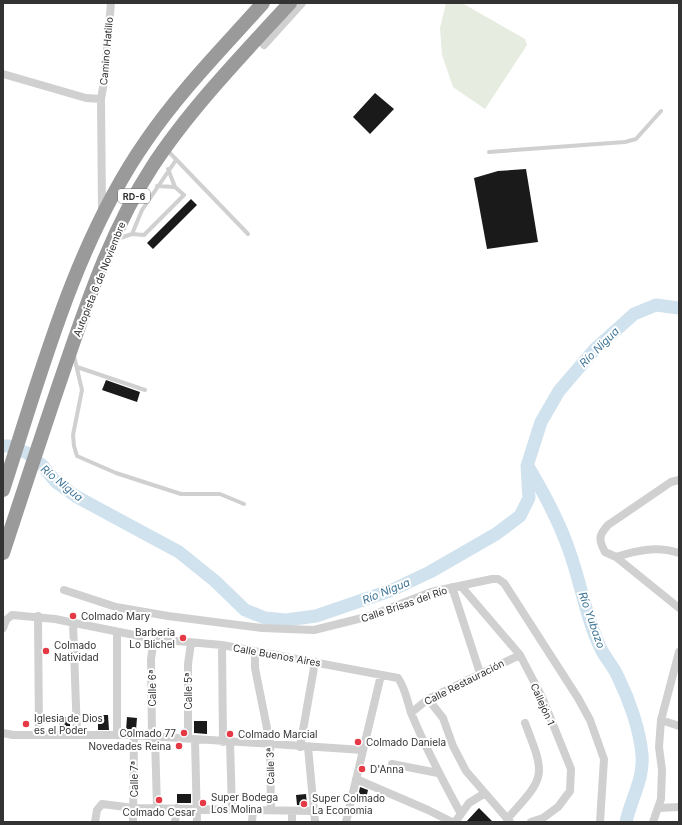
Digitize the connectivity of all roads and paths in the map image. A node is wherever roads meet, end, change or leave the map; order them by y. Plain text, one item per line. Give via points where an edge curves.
1 (111, 3) edge
2 (263, 3) edge
3 (290, 3) edge
4 (302, 3) edge
5 (264, 45) joint
6 (3, 74) edge
7 (222, 79) junction
8 (101, 99) junction
9 (661, 111) dead end
10 (165, 148) junction
11 (489, 152) dead end
12 (176, 160) junction
13 (168, 169) junction
14 (157, 186) junction
15 (175, 187) junction
16 (102, 214) junction
17 (132, 234) junction
18 (248, 234) dead end
19 (113, 240) junction
20 (71, 348) junction
21 (77, 367) junction
22 (145, 390) dead end
23 (679, 480) edge
24 (3, 490) edge
25 (244, 504) dead end
26 (679, 552) edge
27 (3, 553) edge
28 (616, 557) junction
29 (461, 586) junction
30 (452, 588) junction
31 (64, 590) dead end
32 (679, 608) edge
33 (38, 616) junction
34 (73, 623) junction
35 (3, 628) edge
36 (117, 633) junction
37 (154, 639) junction
38 (191, 643) junction
39 (222, 646) junction
40 (255, 652) junction
41 (679, 652) edge
42 (520, 655) junction
43 (315, 662) junction
44 (480, 673) junction
45 (676, 673) edge
46 (381, 675) junction
47 (428, 699) junction
48 (411, 713) junction
49 (661, 720) junction
50 (525, 723) dead end
51 (679, 726) edge
52 (3, 733) edge
53 (39, 734) junction
54 (77, 734) junction
55 (117, 735) junction
56 (134, 735) junction
57 (154, 737) junction
58 (191, 739) junction
59 (226, 742) junction
60 (270, 743) junction
61 (304, 747) junction
62 (363, 750) junction
63 (392, 764) dead end
64 (438, 773) junction
65 (356, 780) junction
66 (485, 793) junction
67 (679, 807) edge
68 (134, 808) junction
69 (156, 808) junction
70 (177, 808) junction
71 (659, 808) junction
72 (198, 809) junction
73 (232, 810) junction
74 (253, 810) junction
75 (271, 810) junction
76 (292, 811) junction
77 (314, 811) junction
78 (461, 814) junction
79 (509, 820) edge
80 (95, 822) edge
81 (133, 822) edge
82 (175, 822) edge
83 (197, 822) edge
84 (252, 822) edge
85 (292, 822) edge
86 (314, 822) edge
87 (346, 822) edge
88 (453, 822) edge
89 (530, 822) edge
90 (600, 822) edge
91 (653, 822) edge

1 - 8 street, Camino Hatillo
2 - 16 highway, Autopista 6 de Noviembre / RD-6 via 176,101 146,141
3 - 7 highway, Autopista 6 de Noviembre / RD-6
4 - 5 street
5 - 7 highway
6 - 8 street via 78,96
7 - 10 highway, Autopista 6 de Noviembre / RD-6
8 - 16 street, Camino Hatillo
9 - 11 lane via 636,139 625,142
10 - 12 lane
10 - 19 highway, Autopista 6 de Noviembre / RD-6 via 134,197
12 - 13 lane
12 - 18 lane
13 - 14 lane
13 - 15 lane
14 - 15 lane
14 - 17 lane via 142,210
15 - 17 lane via 184,195 144,235
16 - 24 highway, Autopista 6 de Noviembre / RD-6 via 68,297
17 - 19 lane
19 - 20 highway, Autopista 6 de Noviembre / RD-6
20 - 21 lane
20 - 27 highway, Autopista 6 de Noviembre / RD-6
21 - 22 lane
21 - 25 lane via 82,390 74,435 77,456 116,473 180,494 220,494
23 - 28 street via 660,489 608,525 600,534 599,541 605,552
26 - 28 street via 656,548
28 - 32 street
29 - 30 street, Calle Brisas del Río
29 - 42 street, Callejón 1
29 - 90 street, Calle Brisas del Río via 492,579 504,583 578,698 590,720 604,759
30 - 31 street, Calle Brisas del Río via 431,592 343,624 314,630 289,631 116,607
30 - 44 street
33 - 34 street, Calle Buenos Aires
33 - 35 street, Calle Buenos Aires via 12,615 6,620
33 - 53 street
34 - 36 street, Calle Buenos Aires
34 - 54 street
36 - 37 street, Calle Buenos Aires
36 - 55 street
37 - 38 street, Calle Buenos Aires
37 - 57 street, Calle 6ª via 151,659
38 - 39 street, Calle Buenos Aires
38 - 58 street, Calle 5ª via 188,664
39 - 40 street, Calle Buenos Aires
39 - 59 street
40 - 43 street, Calle Buenos Aires
40 - 60 street, Calle 3ª via 255,668
41 - 45 street
42 - 44 street, Calle Restauración
42 - 89 street, Callejón 1 via 542,697 571,769 570,791 558,807 543,818
43 - 46 street, Calle Buenos Aires
43 - 61 street
44 - 47 street, Calle Restauración
45 - 49 street
46 - 48 street, Calle Buenos Aires via 398,678 404,685
46 - 62 street
47 - 48 street, Calle Restauración
47 - 66 street via 443,718 466,771
48 - 64 street, Calle Buenos Aires
49 - 51 street
49 - 71 street via 659,747 662,770
50 - 79 street via 539,763 540,776 536,786
52 - 53 street
53 - 54 street
54 - 55 street
55 - 56 street
56 - 57 street
56 - 68 street, Calle 7ª
57 - 58 street
57 - 69 street, Calle 6ª
58 - 59 street
58 - 72 street, Calle 5ª
59 - 60 street
59 - 73 street
60 - 61 street
60 - 75 street, Calle 3ª
61 - 62 street
61 - 77 street
62 - 65 street
63 - 64 street
64 - 78 street, Calle Buenos Aires
65 - 87 street
65 - 88 street
66 - 78 street via 469,802
66 - 79 street
67 - 71 street
68 - 69 street
68 - 80 street via 102,804 97,810
68 - 81 street, Calle 7ª
69 - 70 street
70 - 72 street
70 - 82 street
71 - 91 street
72 - 73 street
72 - 83 street, Calle 5ª
73 - 74 street
74 - 75 street
74 - 84 street
75 - 76 street
76 - 77 street
76 - 85 street
77 - 86 street
78 - 88 street

